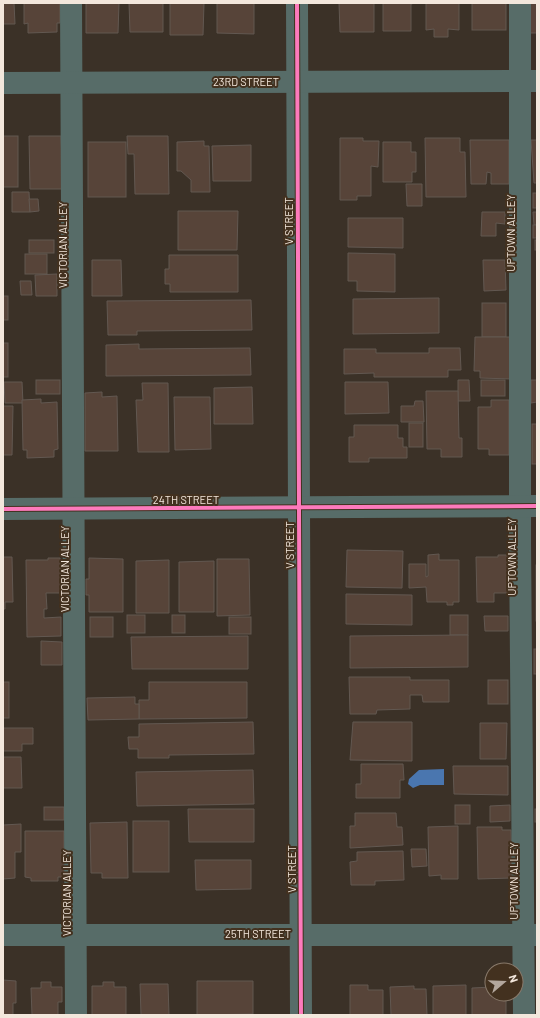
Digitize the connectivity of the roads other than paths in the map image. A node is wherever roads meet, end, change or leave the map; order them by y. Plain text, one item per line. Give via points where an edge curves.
1 (71, 3) edge
2 (298, 3) edge
3 (520, 3) edge
4 (529, 81) edge
5 (72, 82) junction
6 (298, 82) junction
7 (3, 83) edge
8 (529, 506) edge
9 (3, 509) edge
10 (74, 509) junction
11 (298, 509) junction
12 (76, 934) junction
13 (302, 934) junction
14 (3, 935) edge
15 (530, 935) edge
16 (76, 1015) edge
17 (301, 1015) edge
18 (524, 1015) edge

1 - 5 street, VICTORIAN ALLEY
2 - 6 street, V STREET
3 - 4 street, UPTOWN ALLEY
4 - 6 street, 23RD STREET
4 - 8 street, UPTOWN ALLEY
5 - 6 street, 23RD STREET
5 - 7 street, 23RD STREET
5 - 10 street, VICTORIAN ALLEY
6 - 11 street, V STREET
8 - 11 street, 24TH STREET
8 - 15 street, UPTOWN ALLEY
9 - 10 street, 24TH STREET
10 - 11 street, 24TH STREET
10 - 12 street, VICTORIAN ALLEY
11 - 13 street, V STREET
12 - 13 street, 25TH STREET
12 - 14 street, 25TH STREET
12 - 16 street, VICTORIAN ALLEY
13 - 15 street, 25TH STREET
13 - 17 street, V STREET
15 - 18 street, UPTOWN ALLEY

